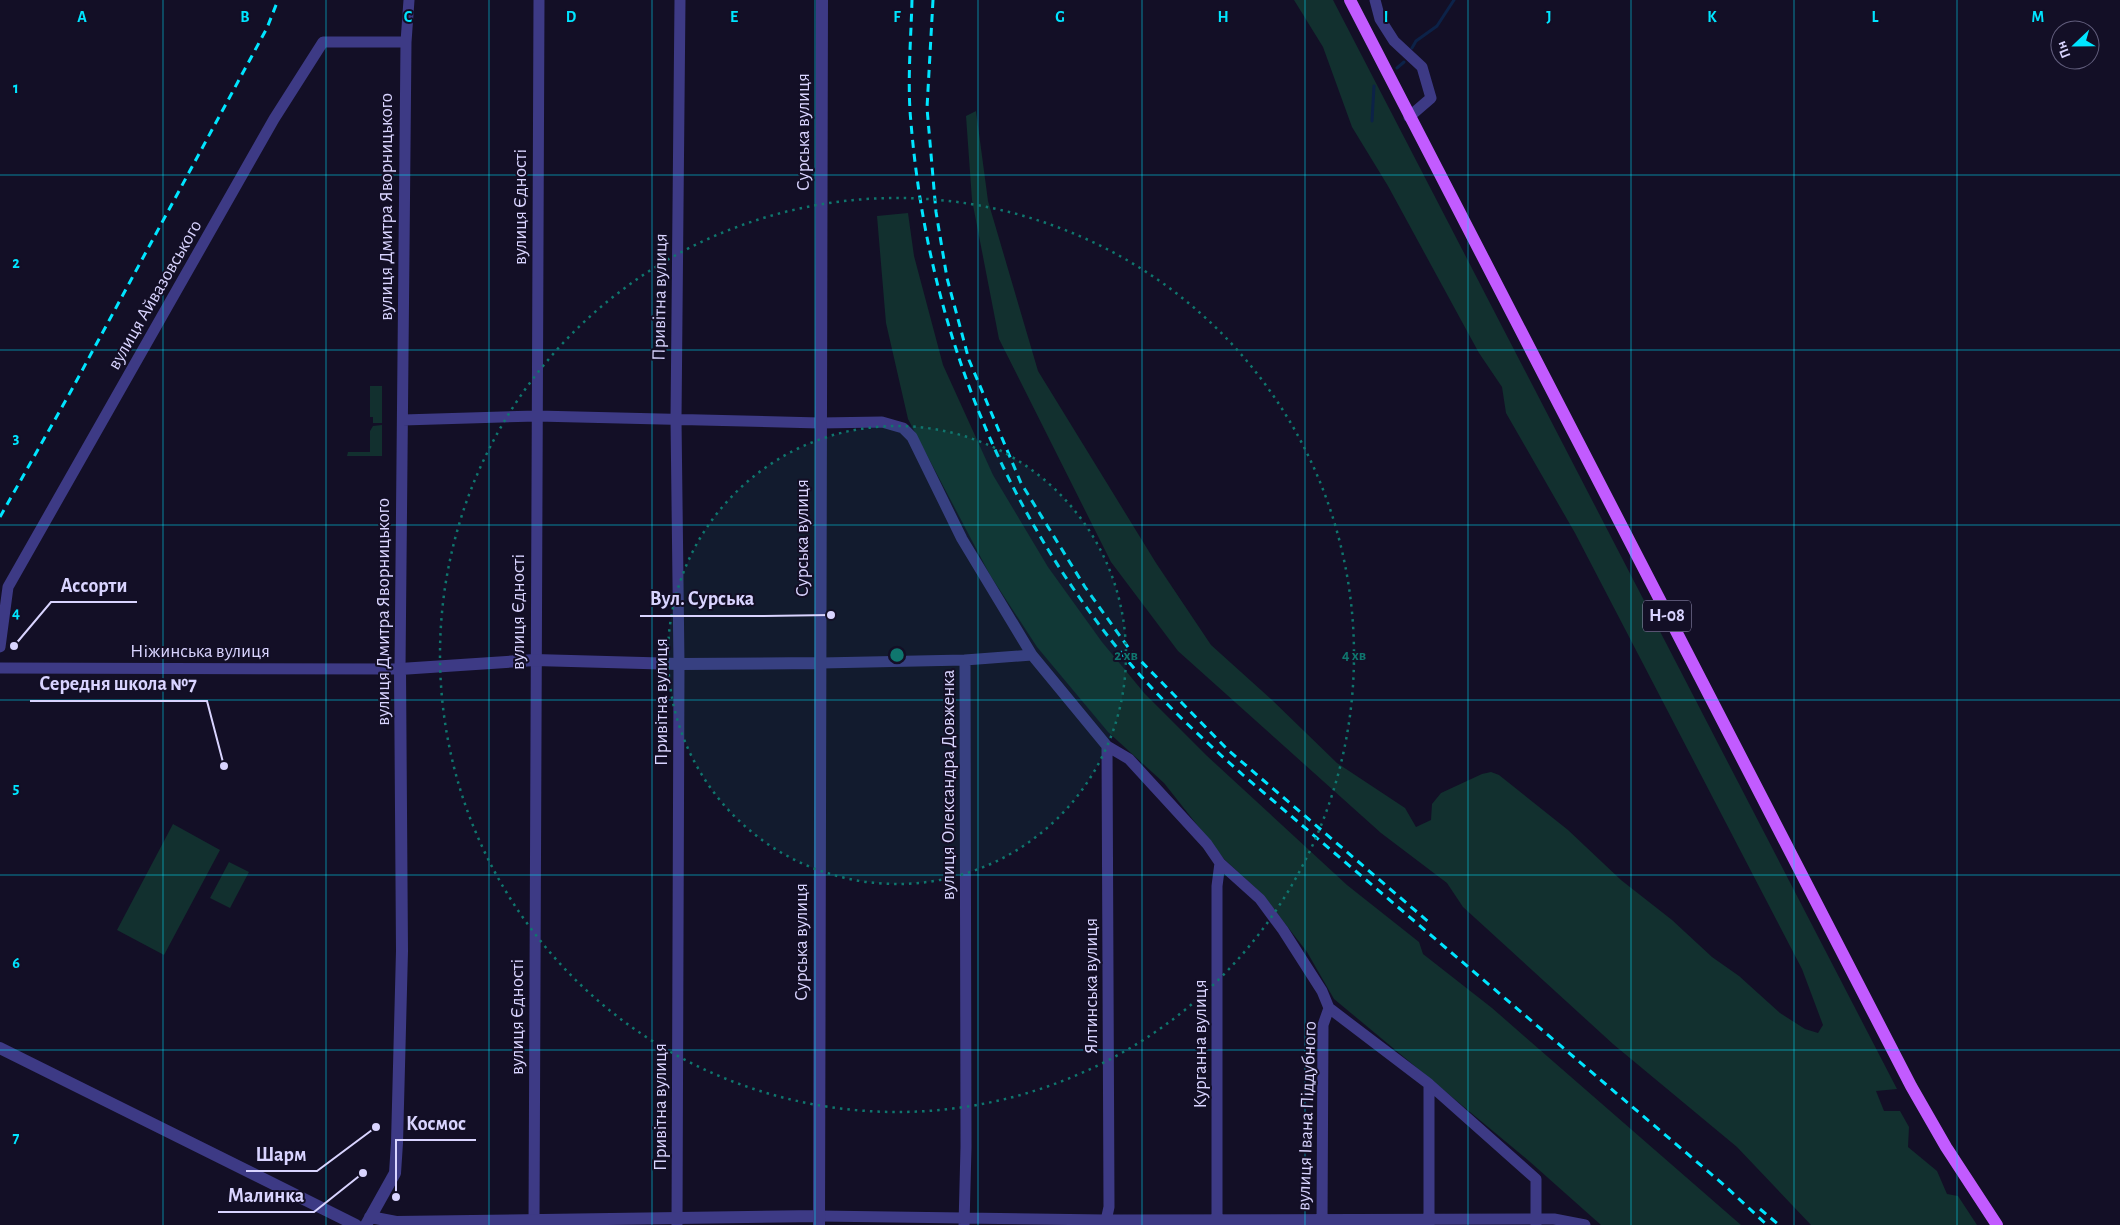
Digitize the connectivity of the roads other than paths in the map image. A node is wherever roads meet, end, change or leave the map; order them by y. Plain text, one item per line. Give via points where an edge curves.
1 (409, 0) edge
2 (539, 0) edge
3 (680, 0) edge
4 (822, 0) edge
5 (1350, 0) edge
6 (1375, 0) edge
7 (406, 42) junction
8 (1409, 117) junction
9 (537, 416) junction
10 (403, 420) junction
11 (676, 420) junction
12 (820, 423) junction
13 (0, 647) edge
14 (1032, 654) junction
15 (535, 660) junction
16 (965, 660) junction
17 (679, 664) junction
18 (821, 664) junction
19 (0, 668) edge
20 (400, 669) junction
21 (1108, 746) junction
22 (1220, 863) junction
23 (1329, 1008) junction
24 (0, 1048) edge
25 (1430, 1084) junction
26 (819, 1220) edge
27 (368, 1221) edge
28 (963, 1221) edge
29 (677, 1222) edge
30 (1105, 1222) edge
31 (1217, 1222) edge
32 (1322, 1222) edge
33 (534, 1223) edge
34 (1429, 1223) edge
35 (1536, 1223) edge
36 (356, 1225) edge
37 (1585, 1225) edge
38 (1997, 1225) edge

1 - 7 street, вулиця Дмитра Яворницького
2 - 9 street, вулиця Єдності
3 - 11 street, Привітна вулиця
4 - 12 street, Сурська вулиця
5 - 8 main road, Н-08
6 - 8 street via 1380,19 1394,42 1422,67 1426,76 1431,98
7 - 10 street, вулиця Дмитра Яворницького
7 - 13 street, вулиця Айвазовського via 323,42 274,119 8,587
8 - 38 main road, Н-08 via 1911,1086
9 - 10 street
9 - 11 street
9 - 15 street, вулиця Єдності
10 - 20 street, вулиця Дмитра Яворницького
11 - 12 street
11 - 17 street, Привітна вулиця
12 - 14 street via 882,422 903,428 912,437 962,539
12 - 18 street, Сурська вулиця
14 - 16 street, вулиця Олександра Довженка
14 - 21 street
15 - 17 street
15 - 20 street
15 - 33 street, вулиця Єдності
16 - 18 street
16 - 28 street, вулиця Олександра Довженка via 966,1146
17 - 18 street
17 - 29 street, Привітна вулиця
18 - 26 street, Сурська вулиця
19 - 20 street, Ніжинська вулиця
20 - 27 street, вулиця Дмитра Яворницького via 402,951 399,1113 395,1172
21 - 22 street via 1129,759 1158,789
21 - 30 street, Ялтинська вулиця via 1109,1207
22 - 23 street via 1266,907
22 - 31 street, Курганна вулиця via 1217,886
23 - 25 street
23 - 32 street, вулиця Івана Піддубного via 1323,1025
24 - 36 street
25 - 34 street
25 - 35 street via 1536,1179
26 - 28 street
26 - 29 street
27 - 33 street
28 - 30 street
29 - 33 street
30 - 31 street
31 - 32 street
32 - 34 street
34 - 35 street
35 - 37 street via 1554,1219

